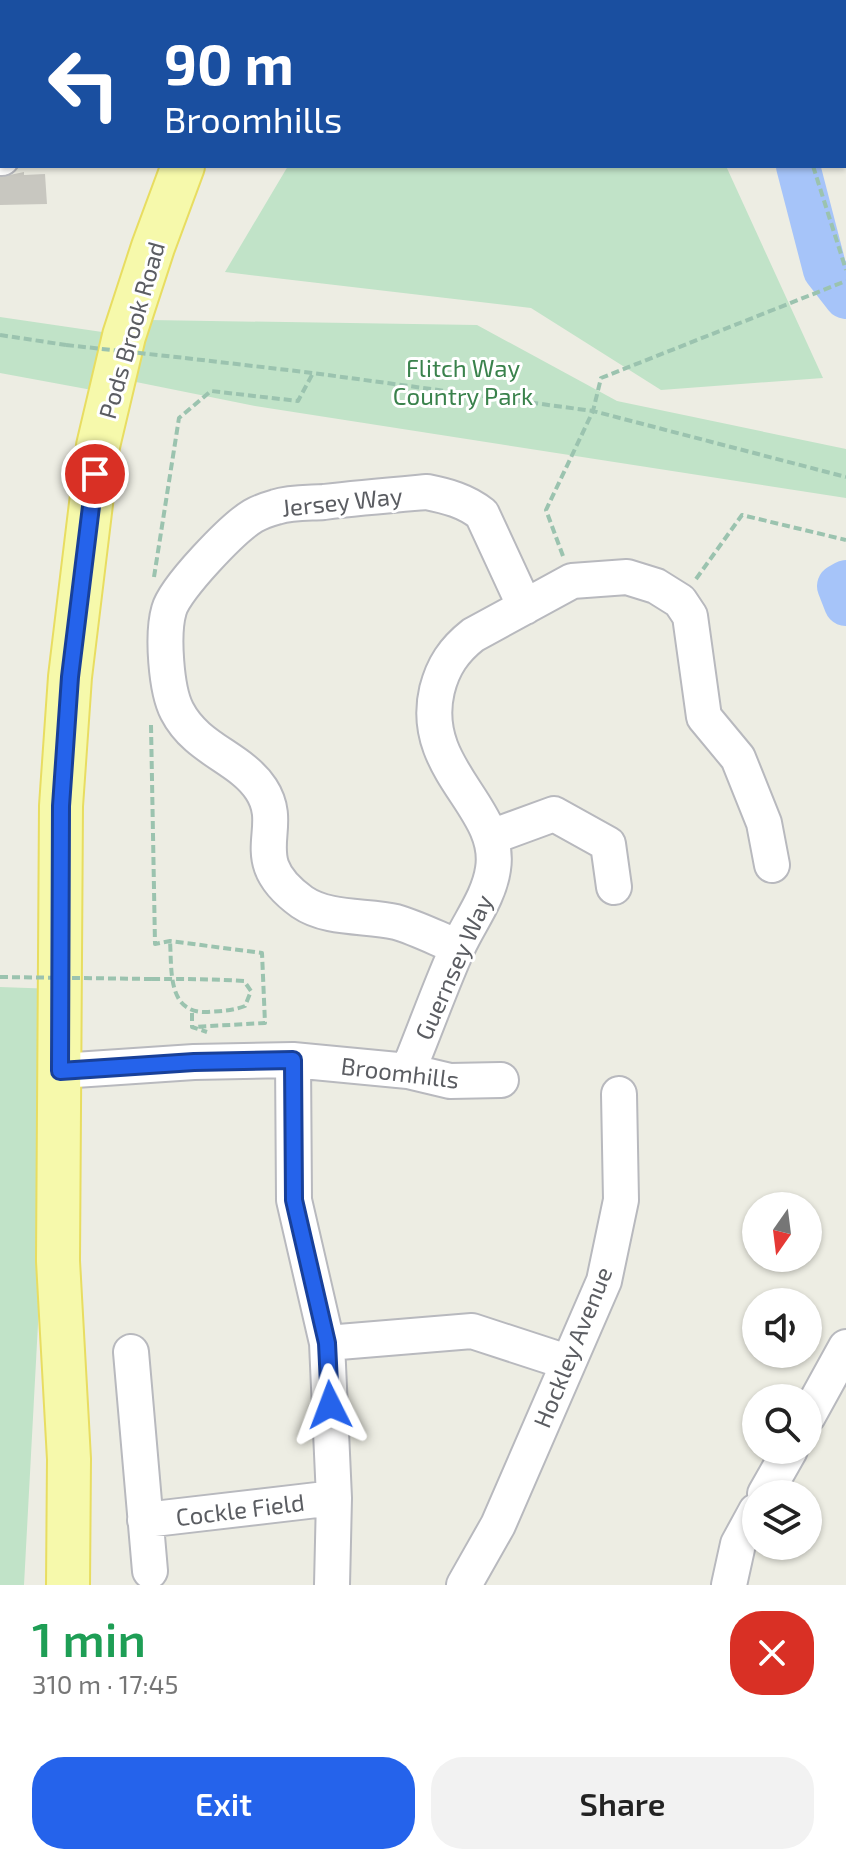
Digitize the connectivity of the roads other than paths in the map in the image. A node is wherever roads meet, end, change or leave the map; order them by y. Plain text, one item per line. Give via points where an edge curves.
1 (182, 168) edge
2 (525, 607) junction
3 (491, 837) junction
4 (772, 865) dead end
5 (614, 887) dead end
6 (458, 947) junction
7 (293, 1060) junction
8 (60, 1071) junction
9 (408, 1071) junction
10 (501, 1080) dead end
11 (619, 1094) dead end
12 (327, 1343) junction
13 (846, 1347) edge
14 (131, 1352) dead end
15 (567, 1362) junction
16 (822, 1391) edge
17 (334, 1498) junction
18 (145, 1520) junction
19 (742, 1537) edge
20 (150, 1571) dead end
21 (68, 1585) edge
22 (332, 1585) edge
23 (464, 1585) edge
24 (729, 1585) edge

1 - 8 main road, Pods Brook Road via 124,336 98,446 62,791
2 - 3 street, Guernsey Way via 459,646 449,658 433,708 441,752
2 - 4 street, Guernsey Way via 572,581 627,577 680,601 690,616 704,717 738,758 764,823
2 - 6 street, Jersey Way via 482,514 448,496 427,492 279,506 253,516 178,591 169,610 168,689 177,712 194,736 262,789 268,807 269,860 281,884 319,910 398,923
3 - 5 street via 554,814 608,844
3 - 6 street, Guernsey Way via 494,866 489,888
6 - 9 street, Guernsey Way
7 - 8 street, Broomhills
7 - 9 street, Broomhills
7 - 12 street via 294,1200
8 - 21 main road, Pods Brook Road via 58,1261 69,1459
9 - 10 street, Broomhills via 450,1081
11 - 15 street, Hockley Avenue via 621,1200 604,1281
12 - 15 street via 472,1331
12 - 17 street
13 - 16 street
14 - 18 street, Cockle Field
15 - 23 street, Hockley Avenue via 498,1525
17 - 18 street, Cockle Field
17 - 22 street
18 - 20 street, Cockle Field
19 - 24 street

